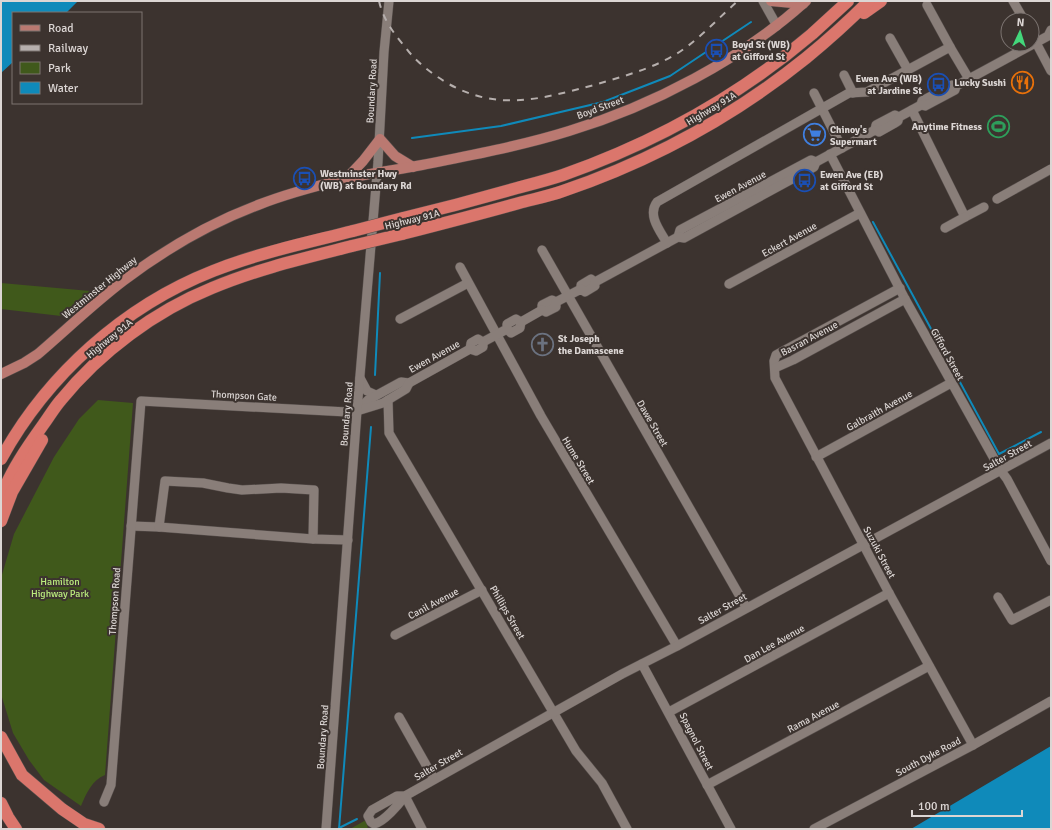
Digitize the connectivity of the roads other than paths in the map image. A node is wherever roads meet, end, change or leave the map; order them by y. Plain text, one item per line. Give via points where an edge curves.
1 (389, 1) edge
2 (763, 1) edge
3 (771, 1) edge
4 (848, 1) edge
5 (869, 1) edge
6 (881, 1) edge
7 (1013, 1) edge
8 (804, 2) edge
9 (927, 5) dead end
10 (1019, 12) edge
11 (777, 26) junction
12 (838, 31) junction
13 (1050, 34) edge
14 (1040, 36) edge
15 (890, 38) dead end
16 (950, 47) junction
17 (1040, 50) edge
18 (1012, 52) edge
19 (908, 70) junction
20 (1051, 71) edge
21 (844, 75) dead end
22 (969, 79) junction
23 (853, 92) junction
24 (814, 93) dead end
25 (822, 109) junction
26 (912, 110) junction
27 (380, 139) junction
28 (842, 148) junction
29 (830, 154) junction
30 (413, 167) junction
31 (1051, 169) edge
32 (377, 173) junction
33 (346, 179) junction
34 (997, 199) dead end
35 (984, 208) dead end
36 (860, 213) junction
37 (965, 217) junction
38 (945, 228) dead end
39 (667, 243) junction
40 (542, 250) dead end
41 (460, 267) dead end
42 (468, 282) junction
43 (729, 284) dead end
44 (900, 288) junction
45 (568, 296) junction
46 (906, 299) junction
47 (400, 319) dead end
48 (496, 335) junction
49 (775, 368) junction
50 (1, 374) edge
51 (80, 378) junction
52 (360, 378) junction
53 (409, 383) junction
54 (951, 383) junction
55 (376, 396) junction
56 (388, 400) junction
57 (141, 401) joint
58 (357, 411) junction
59 (347, 412) joint
60 (1051, 443) edge
61 (816, 457) junction
62 (1, 459) edge
63 (1001, 471) junction
64 (1, 498) edge
65 (1, 521) edge
66 (131, 526) junction
67 (159, 527) junction
68 (313, 539) junction
69 (348, 540) junction
70 (864, 544) junction
71 (1051, 561) edge
72 (482, 590) junction
73 (889, 593) junction
74 (998, 597) dead end
75 (1051, 600) edge
76 (746, 607) junction
77 (395, 635) dead end
78 (677, 646) junction
79 (642, 664) junction
80 (929, 666) junction
81 (1051, 701) edge
82 (553, 712) junction
83 (669, 712) junction
84 (398, 717) dead end
85 (1, 737) edge
86 (973, 745) junction
87 (434, 779) junction
88 (707, 785) junction
89 (104, 802) dead end
90 (1, 804) edge
91 (16, 829) edge
92 (100, 829) edge
93 (326, 829) edge
94 (422, 829) edge
95 (627, 829) edge
96 (731, 829) edge
97 (814, 829) edge

1 - 27 street, Boundary Road
2 - 11 street
3 - 8 main road
4 - 62 highway, Highway 91A, bridge via 770,67 710,107 659,135 607,158 562,175 240,261 183,285 110,331 74,362 36,405 12,438
5 - 12 highway, Highway 91A
6 - 12 highway
7 - 10 street
8 - 11 main road, Boyd Street
9 - 16 street
11 - 30 main road, Boyd Street via 716,66 627,110 570,131
12 - 51 highway, Highway 91A, bridge via 806,58 713,123 619,170 562,191 281,264 193,296 123,340
13 - 14 street, Ewen Avenue
15 - 19 street
16 - 19 street
16 - 22 street
17 - 20 street
18 - 22 street, Ewen Avenue
19 - 23 street via 867,92
21 - 23 street
22 - 26 street, Ewen Avenue via 956,86 955,90
23 - 25 street
24 - 25 street
25 - 28 street
25 - 39 street via 657,202 652,214
26 - 28 street, Ewen Avenue via 879,132 875,130
26 - 37 street
27 - 30 main road via 395,156
27 - 32 street, Boundary Road
27 - 33 main road
28 - 29 street, Ewen Avenue
29 - 36 street, Gifford Street
29 - 39 street, Ewen Avenue via 816,162 811,160 680,230 678,237
30 - 32 main road, Boyd Street
31 - 34 street
32 - 33 main road, Westminster Highway
32 - 52 street, Boundary Road
33 - 50 main road, Westminster Highway via 279,197 192,236 123,281 38,354
35 - 37 street
36 - 43 street, Eckert Avenue
36 - 44 street, Gifford Street
37 - 38 street
39 - 45 street, Ewen Avenue via 595,282 595,286 585,292 581,289
40 - 45 street, Dawe Street
41 - 42 street, Hume Street
42 - 47 street
42 - 48 street, Hume Street
44 - 46 street, Gifford Street
44 - 49 street, Basran Avenue via 776,355
45 - 48 street, Ewen Avenue via 556,302 556,307 546,312 542,310 521,322 520,328 512,333 507,329
45 - 76 street, Dawe Street
46 - 49 street, Basran Avenue
46 - 54 street, Gifford Street
48 - 53 street, Ewen Avenue via 483,342 483,347 476,351 470,349
48 - 78 street, Hume Street
49 - 61 street, Suzuki Street via 775,378
51 - 64 highway, Highway 91A via 25,450
51 - 65 highway via 12,492
52 - 55 street via 366,391
52 - 58 street, Boundary Road
53 - 55 street, Ewen Avenue via 401,382
53 - 56 street, Ewen Avenue via 406,389
54 - 61 street, Galbraith Avenue
54 - 63 street, Gifford Street
55 - 58 street, Ewen Avenue
56 - 58 street, Ewen Avenue
56 - 72 street, Phillips Street via 389,433
57 - 59 street, Thompson Gate
57 - 66 street, Thompson Road
58 - 59 street, Ewen Avenue
58 - 69 street, Boundary Road
60 - 63 street, Salter Street
61 - 70 street, Suzuki Street
63 - 70 street, Salter Street
63 - 71 street, Gifford Street
66 - 67 street
66 - 89 street, Thompson Road via 111,784
67 - 68 street
67 - 68 street via 165,481 203,483 242,490 314,490
68 - 69 street
69 - 93 street, Boundary Road
70 - 73 street, Suzuki Street
70 - 76 street, Salter Street
72 - 77 street, Canil Avenue
72 - 82 street, Phillips Street
73 - 80 street, Suzuki Street
73 - 83 street, Dan Lee Avenue
74 - 75 street via 1012,620
76 - 78 street, Salter Street
78 - 79 street, Salter Street
79 - 82 street, Salter Street
79 - 83 street, Spagnol Street
80 - 86 street, Suzuki Street
80 - 88 street, Rama Avenue
81 - 86 street, South Dyke Road
82 - 87 street, Salter Street
82 - 95 street, Phillips Street via 576,751 602,783
83 - 88 street, Spagnol Street
84 - 87 street
85 - 92 highway via 22,775 62,810 84,824
86 - 97 street, South Dyke Road
87 - 94 street, Salter Street via 405,796
88 - 96 street, Spagnol Street
90 - 91 highway

